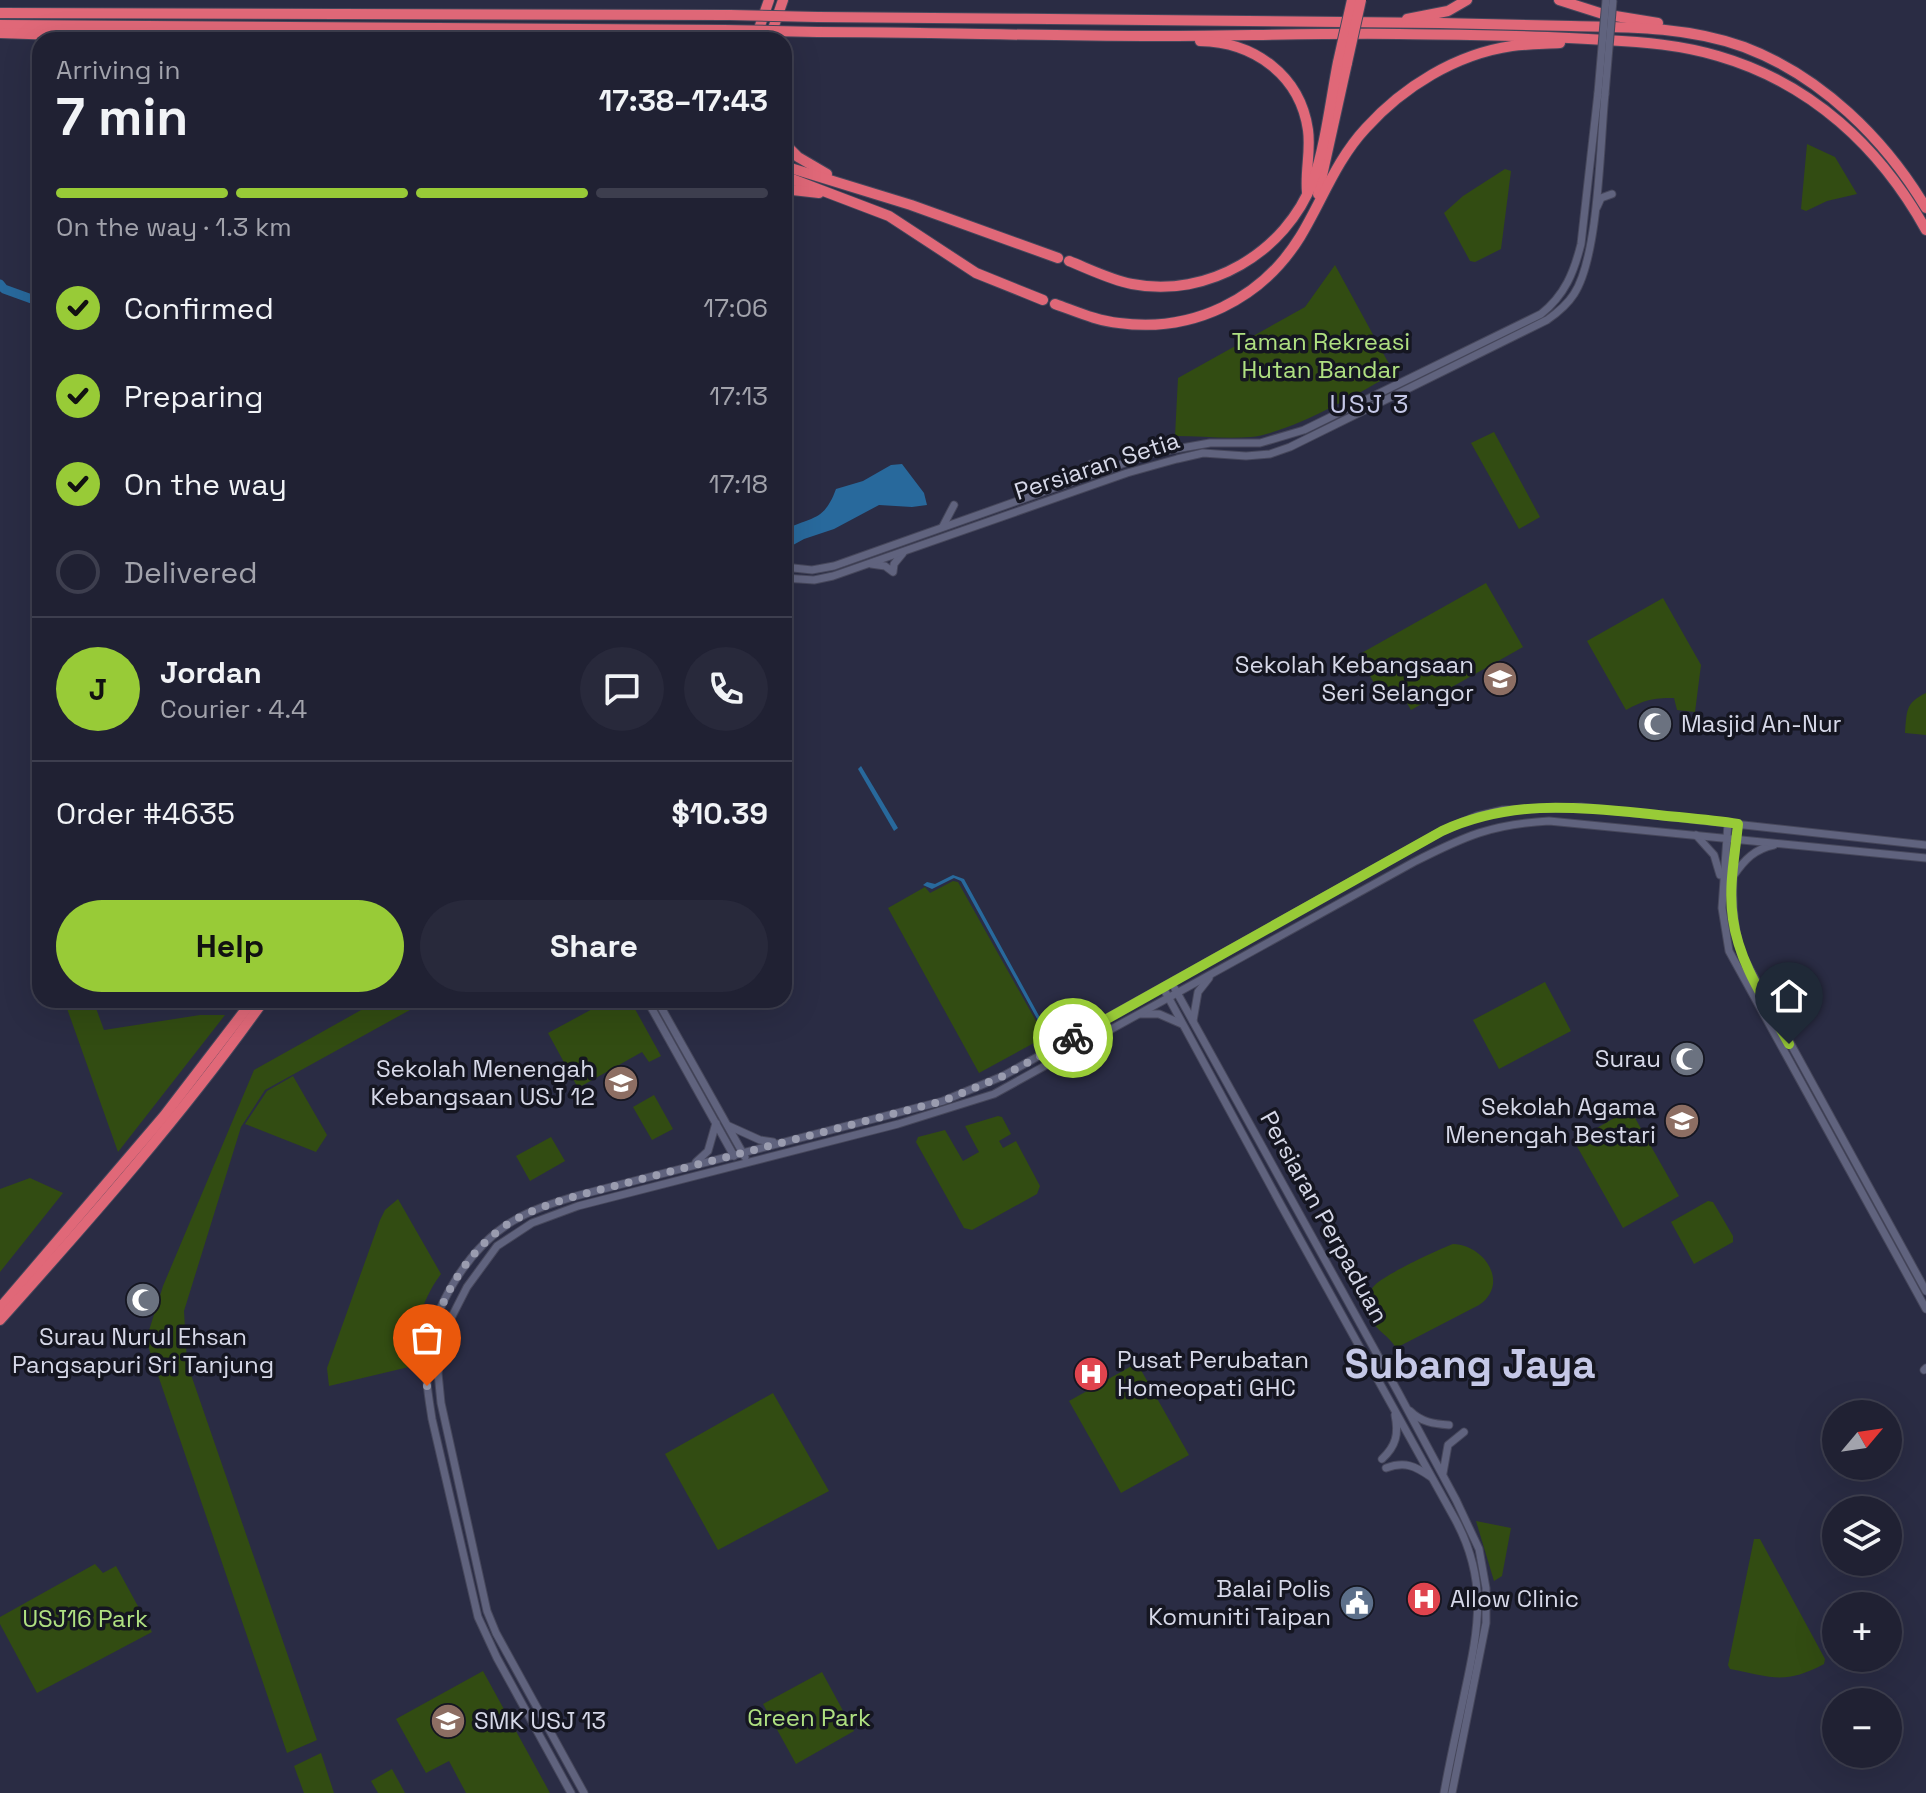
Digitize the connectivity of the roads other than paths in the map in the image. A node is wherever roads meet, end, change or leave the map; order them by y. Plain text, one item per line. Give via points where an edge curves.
1 (769, 0) edge
2 (783, 0) edge
3 (1352, 0) edge
4 (1361, 0) edge
5 (1467, 0) edge
6 (1559, 0) edge
7 (1606, 0) edge
8 (1613, 0) edge
9 (0, 13) edge
10 (1393, 23) junction
11 (0, 25) edge
12 (223, 26) junction
13 (1682, 31) junction
14 (164, 32) edge
15 (758, 32) edge
16 (772, 32) edge
17 (0, 33) edge
18 (32, 34) edge
19 (1143, 36) junction
20 (1598, 39) junction
21 (1342, 62) junction
22 (1602, 94) junction
23 (792, 151) edge
24 (792, 168) edge
25 (1598, 173) junction
26 (792, 179) edge
27 (853, 187) junction
28 (792, 190) edge
29 (1307, 194) junction
30 (849, 198) junction
31 (1316, 208) junction
32 (1926, 208) edge
33 (1593, 217) junction
34 (1926, 230) edge
35 (1043, 300) dead end
36 (1055, 304) dead end
37 (1196, 445) junction
38 (1197, 455) junction
39 (969, 518) junction
40 (941, 527) junction
41 (905, 551) junction
42 (871, 564) junction
43 (792, 567) edge
44 (792, 580) edge
45 (1728, 823) junction
46 (1738, 824) junction
47 (1695, 835) junction
48 (1727, 838) junction
49 (1737, 838) junction
50 (1780, 844) junction
51 (1926, 845) edge
52 (1926, 858) edge
53 (1733, 877) junction
54 (1722, 893) junction
55 (1220, 969) junction
56 (1172, 983) junction
57 (1163, 987) junction
58 (1172, 994) junction
59 (247, 1008) edge
60 (258, 1008) edge
61 (651, 1008) edge
62 (661, 1008) edge
63 (1135, 1015) junction
64 (1194, 1024) junction
65 (1184, 1025) junction
66 (716, 1123) junction
67 (727, 1125) junction
68 (778, 1143) junction
69 (743, 1152) junction
70 (734, 1155) junction
71 (744, 1163) junction
72 (689, 1167) junction
73 (469, 1263) junction
74 (478, 1270) junction
75 (1926, 1291) edge
76 (0, 1308) edge
77 (1926, 1309) edge
78 (0, 1320) edge
79 (1402, 1400) junction
80 (1394, 1408) junction
81 (1449, 1425) dead end
82 (1464, 1432) dead end
83 (1382, 1459) dead end
84 (1386, 1468) dead end
85 (1433, 1478) junction
86 (1445, 1480) junction
87 (571, 1793) edge
88 (581, 1793) edge
89 (1444, 1793) edge
90 (1452, 1793) edge

1 - 15 highway
2 - 16 highway
3 - 21 highway, bridge
4 - 21 highway, bridge
5 - 10 highway via 1448,11
6 - 13 highway
7 - 22 main road, Persiaran Setia, bridge
8 - 22 main road, Persiaran Setia, bridge
9 - 10 highway, bridge
10 - 13 highway
11 - 12 highway
12 - 14 highway
12 - 19 highway, bridge
13 - 32 highway via 1743,47 1825,93 1888,154
17 - 18 highway
19 - 20 highway
19 - 29 highway via 1229,44 1266,59 1281,73 1304,110 1310,149
20 - 31 highway via 1511,46 1481,53 1422,80 1364,129
20 - 34 highway via 1676,45 1721,56 1810,98 1854,133 1893,176
21 - 29 highway
21 - 31 highway
22 - 25 main road, Persiaran Setia
22 - 37 main road, Persiaran Setia via 1581,244 1571,277 1554,304 1456,356 1440,353 1432,367 1304,430 1260,443
23 - 27 highway
24 - 27 highway
25 - 33 main road, Persiaran Setia
25 - 33 main road via 1603,189 1612,194 1601,198
26 - 30 highway
27 - 29 highway via 1131,284 1164,287 1235,269 1268,246
28 - 30 highway
30 - 35 highway via 901,223 976,273
31 - 36 highway via 1268,277 1199,318 1145,326 1115,323
33 - 38 main road, Persiaran Setia via 1585,272 1574,294 1547,320 1290,447 1270,454
37 - 38 main road
37 - 39 main road, Persiaran Setia via 1153,453 1110,470 1091,464 1081,479
38 - 41 main road, Persiaran Setia via 1127,473
39 - 40 main road, Persiaran Setia
39 - 40 main road via 955,508
40 - 43 main road, Persiaran Setia via 823,569
41 - 42 main road, Persiaran Setia
41 - 42 main road via 893,572
42 - 44 main road, Persiaran Setia via 825,578
45 - 46 main road
45 - 48 main road
45 - 56 main road via 1568,807 1477,816
46 - 49 main road
46 - 51 main road
47 - 48 main road
47 - 54 main road via 1714,855
47 - 55 main road via 1549,821 1484,829
48 - 49 main road
48 - 54 main road
49 - 50 main road
49 - 53 main road
50 - 52 main road
50 - 53 main road via 1750,854
53 - 75 main road via 1732,916 1745,962
54 - 77 main road via 1729,951 1739,972
55 - 58 main road
55 - 64 main road via 1198,992
56 - 57 main road
56 - 58 main road, Persiaran Perpaduan
57 - 58 main road, Persiaran Perpaduan
57 - 68 main road via 973,1090
58 - 63 main road
58 - 64 main road, Persiaran Perpaduan
58 - 65 main road, Persiaran Perpaduan
59 - 76 highway via 164,1116
60 - 78 highway via 175,1119
61 - 66 main road
62 - 67 main road
63 - 65 main road via 1159,1014
63 - 71 main road via 980,1100
64 - 79 main road, Persiaran Perpaduan
65 - 80 main road, Persiaran Perpaduan
66 - 70 main road
66 - 72 main road via 708,1151
67 - 68 main road
67 - 69 main road
68 - 69 main road
69 - 70 main road
69 - 71 main road
70 - 71 main road
70 - 72 main road
71 - 74 main road via 543,1218 507,1238
72 - 73 main road via 539,1208 500,1229
73 - 74 main road
73 - 87 main road via 430,1336 432,1419 478,1617
74 - 88 main road via 449,1317 441,1346 438,1373 446,1432 487,1611
79 - 81 main road via 1419,1418
79 - 86 main road, Persiaran Perpaduan
80 - 83 main road via 1397,1437
80 - 85 main road, Persiaran Perpaduan
82 - 86 main road via 1448,1445 1442,1467
84 - 85 main road via 1404,1463
85 - 89 main road, Persiaran Perpaduan via 1471,1552 1479,1598 1476,1640
86 - 90 main road, Persiaran Perpaduan via 1479,1549 1486,1588 1483,1644

